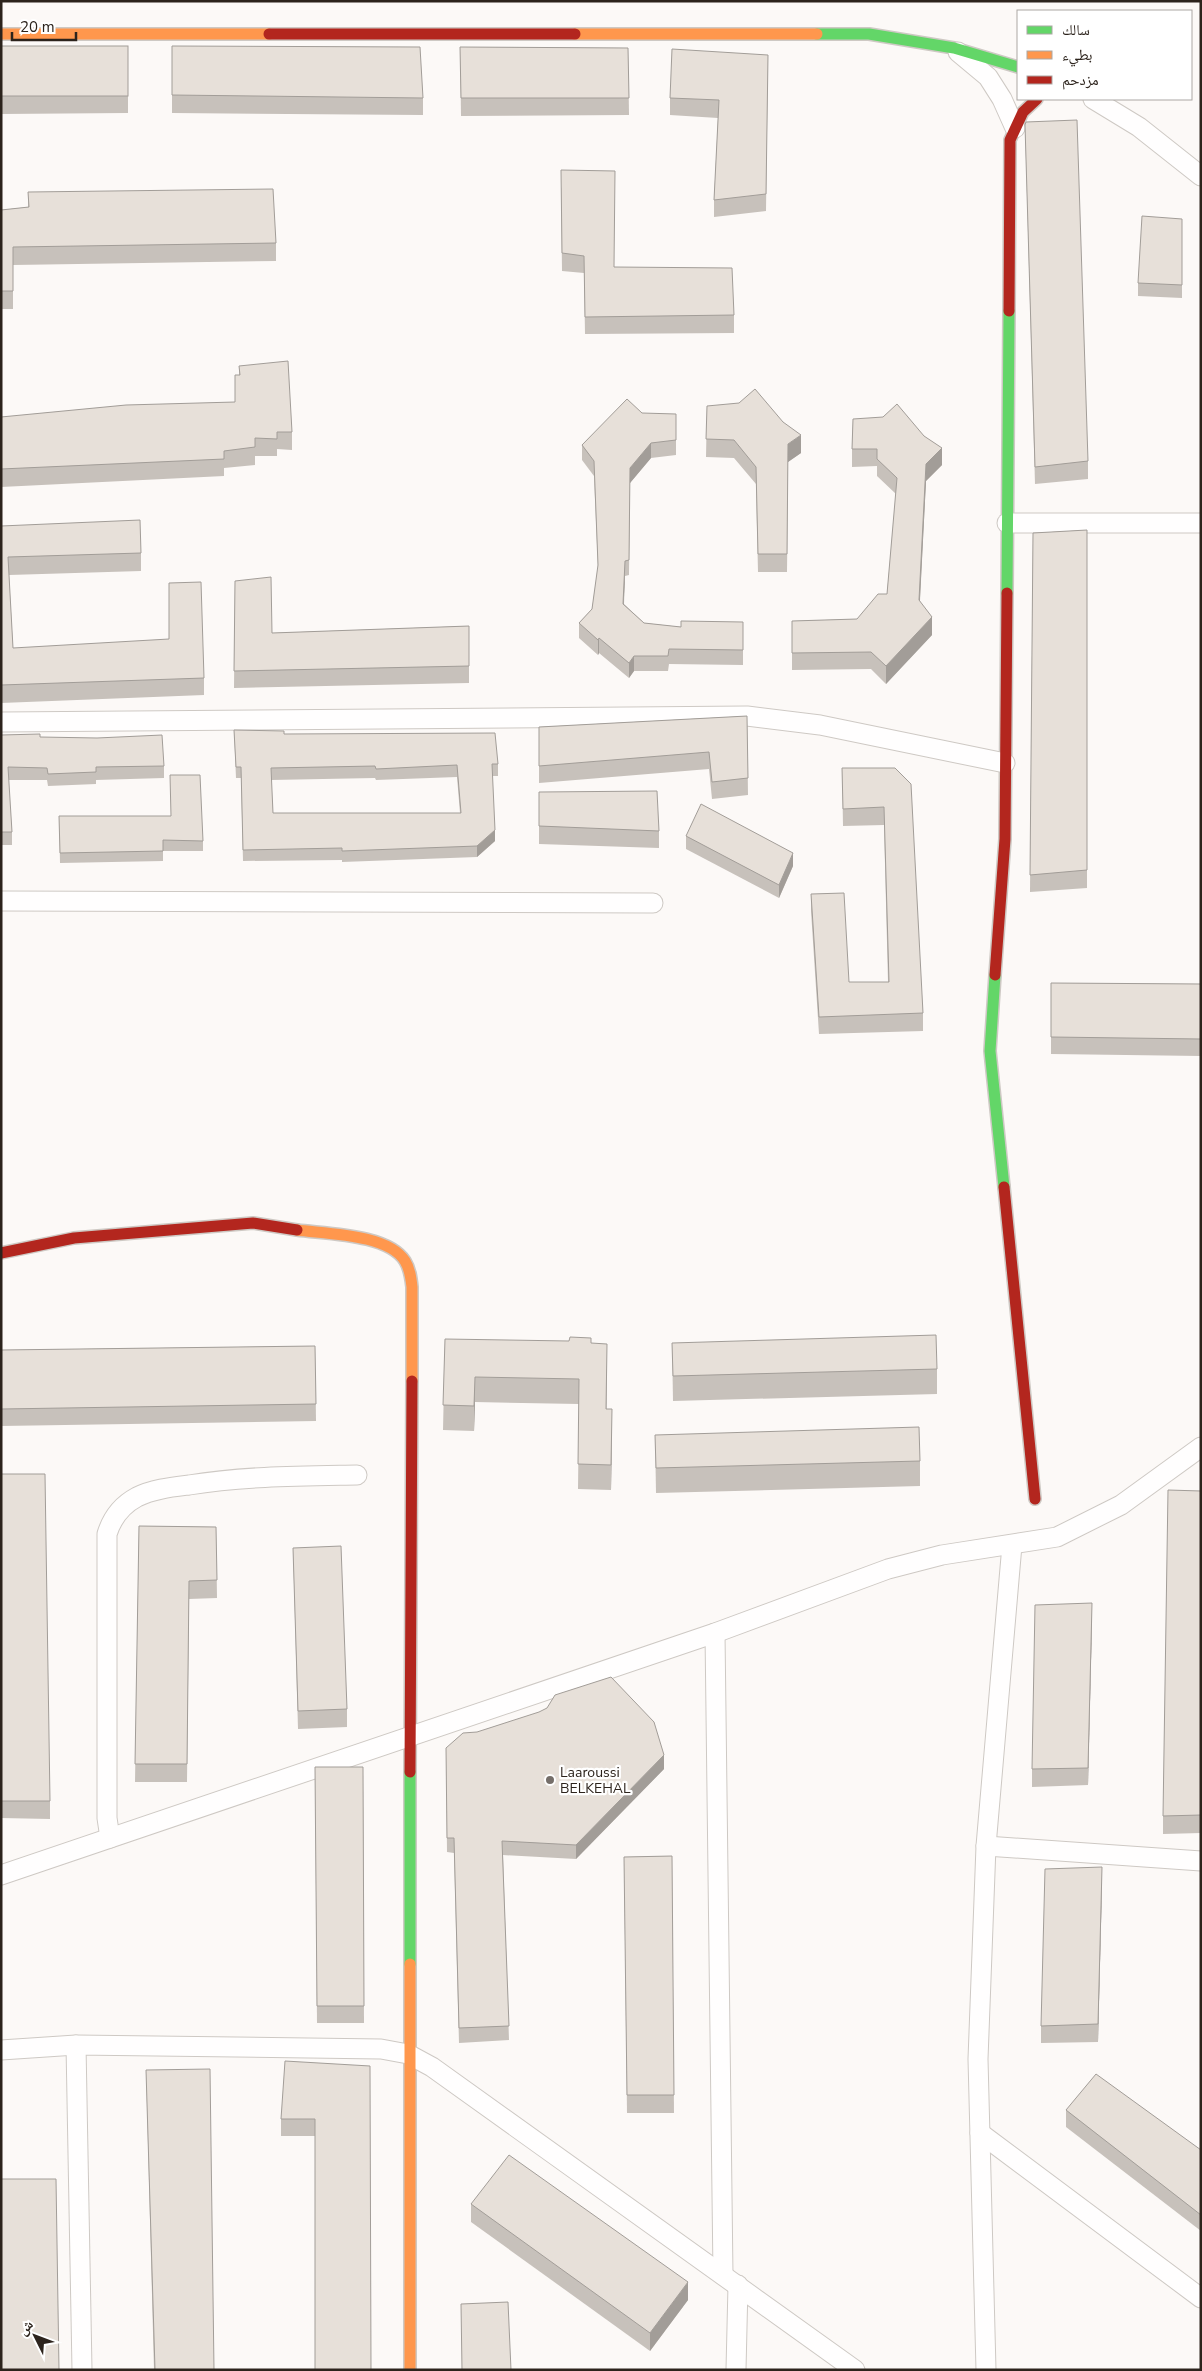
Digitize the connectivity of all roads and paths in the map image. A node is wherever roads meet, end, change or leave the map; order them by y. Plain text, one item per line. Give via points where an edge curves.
1 (1, 34) edge
2 (954, 48) junction
3 (1017, 67) edge
4 (1035, 100) edge
5 (1096, 100) edge
6 (1015, 128) junction
7 (1201, 176) edge
8 (1007, 523) junction
9 (1201, 523) edge
10 (1, 722) edge
11 (1005, 763) junction
12 (1, 901) edge
13 (653, 903) dead end
14 (1, 1253) edge
15 (1201, 1446) edge
16 (357, 1475) dead end
17 (1035, 1499) dead end
18 (1012, 1545) junction
19 (715, 1633) junction
20 (412, 1735) junction
21 (110, 1838) junction
22 (986, 1846) junction
23 (1201, 1861) edge
24 (1, 1875) edge
25 (76, 2045) junction
26 (1, 2050) edge
27 (408, 2054) junction
28 (980, 2133) junction
29 (723, 2274) junction
30 (738, 2285) junction
31 (1201, 2298) edge
32 (82, 2370) edge
33 (410, 2370) edge
34 (736, 2370) edge
35 (855, 2370) edge
36 (986, 2370) edge

1 - 2 street via 869,34
2 - 3 street
2 - 6 street via 988,77
4 - 6 street via 1019,117
5 - 7 street via 1139,126
6 - 8 street via 1010,140
8 - 9 street
8 - 11 street
10 - 11 street via 747,716 820,725
11 - 17 street via 1005,839 990,1051
12 - 13 street
14 - 20 street via 74,1238 253,1224 375,1241 394,1250 405,1261 412,1287
15 - 18 street via 1121,1505 1057,1537
16 - 21 street via 216,1480 166,1488 138,1497 112,1520 106,1534 107,1818
18 - 19 street via 942,1555 888,1569
18 - 22 street
19 - 20 street
19 - 29 street
20 - 21 street
20 - 27 street
21 - 24 street
22 - 23 street
22 - 28 street via 978,2059
25 - 26 street
25 - 27 street via 381,2049
25 - 32 street
27 - 29 street via 432,2067
27 - 33 street
28 - 31 street
28 - 36 street
29 - 30 street
30 - 34 street
30 - 35 street

